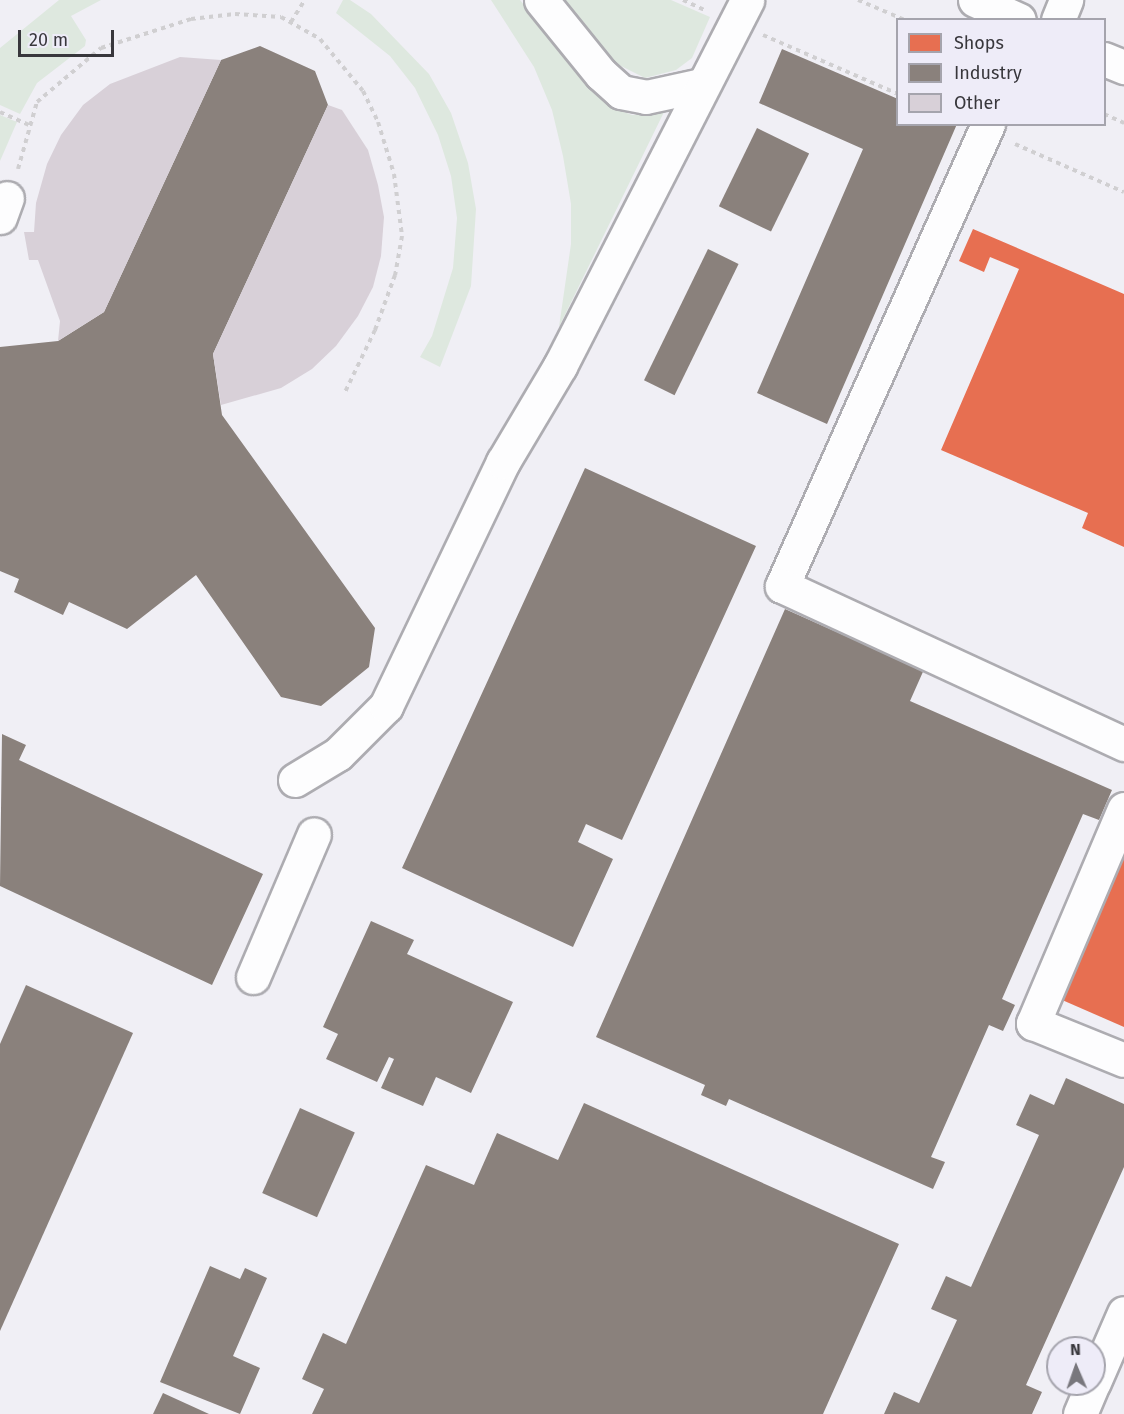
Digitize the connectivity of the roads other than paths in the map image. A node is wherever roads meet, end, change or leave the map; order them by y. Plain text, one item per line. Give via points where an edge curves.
1 (541, 0) edge
2 (975, 0) edge
3 (1066, 0) edge
4 (742, 12) edge
5 (1015, 18) edge
6 (1059, 18) edge
7 (1106, 60) edge
8 (1124, 68) edge
9 (700, 85) junction
10 (986, 128) edge
11 (1124, 744) edge
12 (295, 780) dead end
13 (1124, 809) edge
14 (314, 834) dead end
15 (253, 977) dead end
16 (1124, 1060) edge
17 (1124, 1313) edge
18 (1106, 1355) edge
19 (1088, 1396) edge
20 (1080, 1414) edge

1 - 9 street via 601,74 621,92 646,97
2 - 5 street
3 - 6 street
4 - 9 street
7 - 8 street
9 - 12 street via 560,366 503,462 386,706 338,754
10 - 11 street via 782,586
13 - 16 street via 1033,1023
14 - 15 street
17 - 18 street
19 - 20 street

